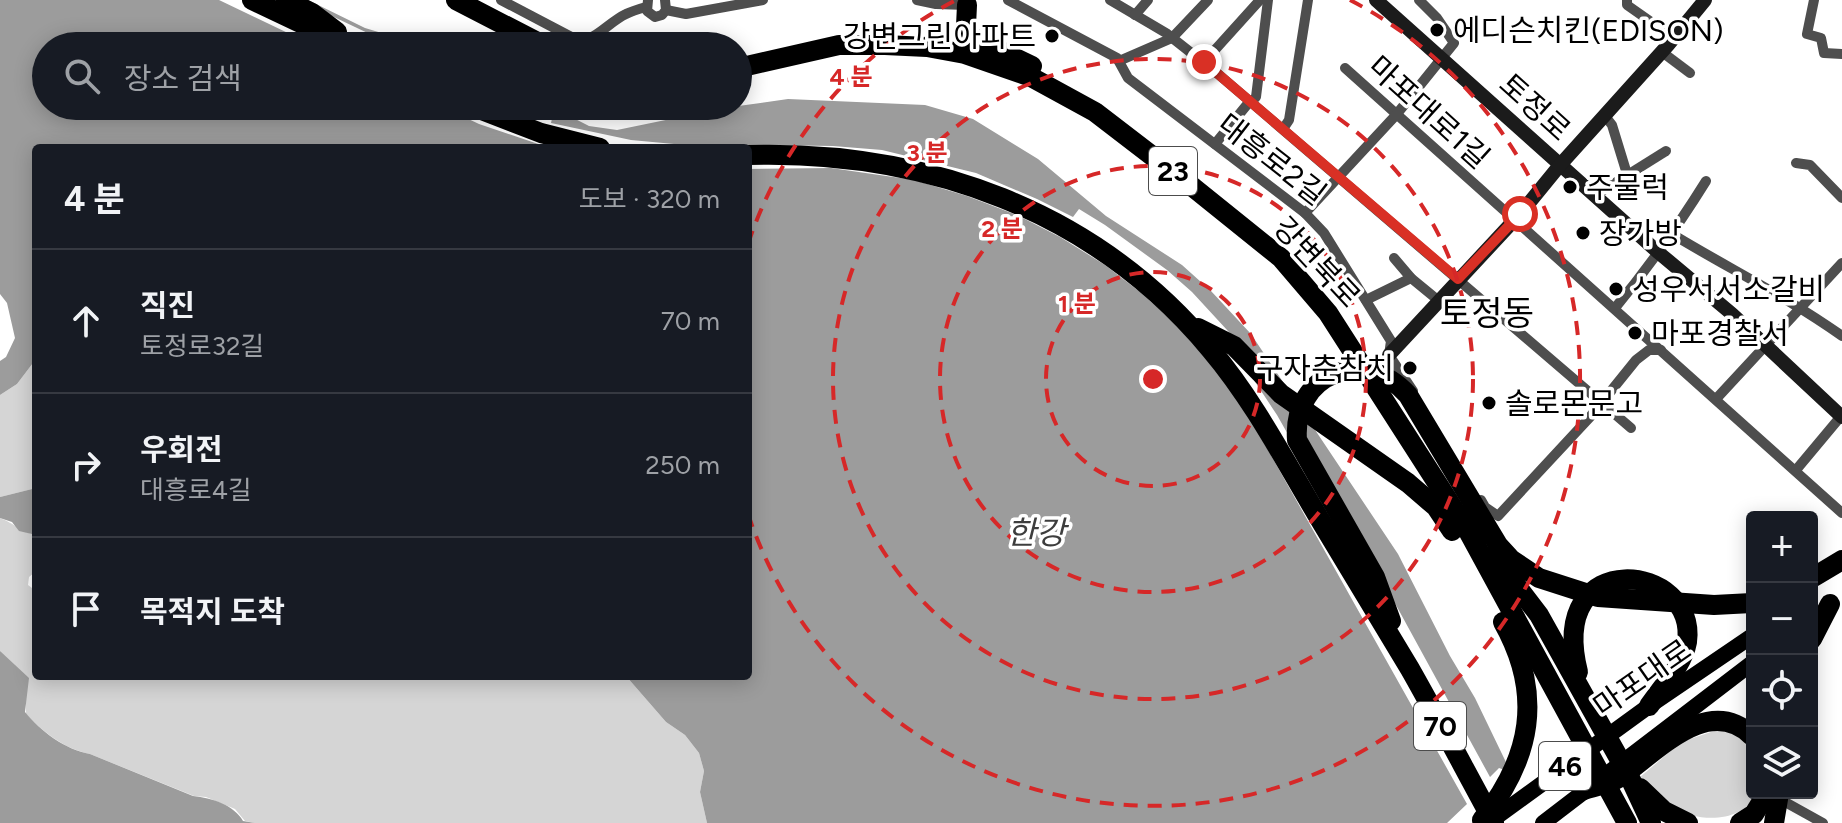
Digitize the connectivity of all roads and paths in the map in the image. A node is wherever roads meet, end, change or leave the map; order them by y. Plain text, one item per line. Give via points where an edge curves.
1 (252, 0) edge
2 (286, 0) edge
3 (456, 0) edge
4 (501, 0) edge
5 (763, 0) edge
6 (917, 0) edge
7 (1008, 0) edge
8 (1110, 0) edge
9 (1148, 0) edge
10 (1208, 0) edge
11 (1260, 0) edge
12 (1268, 0) edge
13 (1308, 0) edge
14 (1376, 0) edge
15 (1419, 0) edge
16 (1627, 0) edge
17 (1705, 0) edge
18 (1814, 0) edge
19 (970, 3) edge
20 (523, 4) edge
21 (647, 4) edge
22 (665, 5) edge
23 (1135, 15) junction
24 (319, 32) edge
25 (337, 32) edge
26 (518, 32) edge
27 (565, 32) edge
28 (598, 32) edge
29 (1172, 38) junction
30 (1674, 38) junction
31 (1662, 52) junction
32 (1842, 54) edge
33 (1442, 59) junction
34 (1119, 61) junction
35 (1204, 62) junction
36 (752, 65) edge
37 (1345, 68) dead end
38 (1690, 73) dead end
39 (1068, 96) junction
40 (1250, 101) junction
41 (1396, 115) junction
42 (1605, 116) junction
43 (507, 120) edge
44 (1283, 129) junction
45 (584, 144) edge
46 (1215, 144) junction
47 (1666, 151) dead end
48 (752, 155) edge
49 (1796, 163) dead end
50 (1560, 165) junction
51 (1627, 174) junction
52 (1339, 177) junction
53 (1706, 181) dead end
54 (1594, 196) junction
55 (1842, 198) edge
56 (1305, 213) junction
57 (1515, 220) junction
58 (1672, 234) junction
59 (1659, 253) junction
60 (1394, 258) dead end
61 (1842, 263) edge
62 (1411, 278) junction
63 (1458, 279) junction
64 (1366, 300) junction
65 (1439, 301) junction
66 (1615, 308) junction
67 (1800, 309) junction
68 (1188, 323) junction
69 (1842, 336) edge
70 (1767, 346) junction
71 (1661, 350) junction
72 (1389, 355) junction
73 (1716, 399) junction
74 (1601, 401) junction
75 (1842, 416) edge
76 (1631, 428) dead end
77 (1796, 470) junction
78 (1842, 513) edge
79 (1476, 537) junction
80 (1509, 557) junction
81 (1842, 562) edge
82 (1818, 575) edge
83 (1818, 584) edge
84 (1836, 599) edge
85 (1746, 603) edge
86 (1818, 613) edge
87 (1818, 629) edge
88 (1746, 640) edge
89 (1746, 668) edge
90 (1410, 671) junction
91 (1583, 692) junction
92 (1646, 708) junction
93 (1746, 731) edge
94 (1663, 736) junction
95 (1630, 778) junction
96 (1470, 780) junction
97 (1584, 790) joint
98 (1769, 799) edge
99 (1772, 799) edge
100 (1774, 799) edge
101 (1782, 799) edge
102 (1479, 823) edge
103 (1488, 823) edge
104 (1494, 823) edge
105 (1503, 823) edge
106 (1543, 823) edge
107 (1627, 823) edge
108 (1651, 823) edge
109 (1688, 823) edge
110 (1740, 823) edge
111 (1765, 823) edge
112 (1774, 823) edge
113 (1823, 823) edge

1 - 24 highway
2 - 25 highway
3 - 26 highway
4 - 20 street
5 - 22 street via 686,14
6 - 19 street
7 - 34 street, 대흥로2길
8 - 23 street
9 - 23 street
10 - 29 street
11 - 35 street
12 - 40 street via 1256,97
13 - 44 street via 1289,120
14 - 33 main road, 토정로
15 - 33 street via 1454,43
16 - 30 street
17 - 30 main road
18 - 32 street via 1807,34 1821,38 1824,53
19 - 39 highway via 966,26 972,37 1038,68
20 - 27 street
21 - 22 street via 655,17 662,15
21 - 28 street
23 - 29 street
29 - 34 street
29 - 35 street
30 - 31 main road
31 - 38 street
31 - 42 main road
33 - 41 street
33 - 50 main road, 토정로
34 - 46 street, 대흥로2길 via 1128,78
35 - 40 street
36 - 39 highway, 강변북로 / 23 via 839,45 927,47 965,54
37 - 41 street, 마포대로1길
39 - 79 highway, 강변북로 / 23 via 1205,196 1307,286
40 - 44 street
40 - 46 street
41 - 52 street
41 - 57 street, 마포대로1길
42 - 50 main road
42 - 51 street
43 - 45 highway
44 - 52 street
46 - 56 street, 대흥로2길
47 - 51 street
48 - 68 highway via 839,156 954,180 1007,198 1065,226 1127,266
49 - 55 street via 1810,165
50 - 54 main road, 토정로
50 - 57 main road
51 - 54 street
52 - 56 street
52 - 63 street
53 - 58 street
54 - 59 main road, 토정로
56 - 64 street, 대흥로2길 via 1324,233
57 - 63 main road
57 - 66 street, 마포대로1길
58 - 59 street
58 - 67 street
59 - 66 street
59 - 70 main road, 토정로
60 - 62 street
61 - 67 street
62 - 64 street
62 - 65 street
63 - 65 main road
63 - 74 street
64 - 72 street, 대흥로2길 via 1391,341
65 - 72 main road
66 - 71 street, 마포대로1길
67 - 69 street
67 - 70 street
68 - 90 highway via 1237,383
68 - 102 highway via 1234,346 1281,394 1420,494 1447,521 1510,634 1528,698 1524,746 1502,795
70 - 73 street
70 - 75 main road, 토정로
71 - 73 street, 마포대로1길
71 - 74 street via 1649,350 1636,360
72 - 74 street, 대흥로2길 via 1485,507 1498,516
73 - 77 street, 마포대로1길
74 - 76 street
75 - 77 street, 토정로
77 - 78 street, 마포대로1길
79 - 80 highway
79 - 91 highway via 1539,615
79 - 107 highway, 강변북로 / 23
80 - 85 highway via 1539,578 1598,597
80 - 90 highway via 1398,384 1362,370 1339,372 1317,383 1303,402 1296,427 1302,452 1375,577
81 - 82 highway
81 - 83 main road
84 - 86 main road
84 - 87 highway
88 - 92 main road, 마포대로
89 - 94 main road, 마포대로
90 - 96 highway, 70
91 - 92 highway via 1572,637 1578,614 1602,585 1641,579 1663,591 1679,610 1687,632 1684,653
91 - 95 highway, 46
92 - 103 main road, 마포대로 / 46
93 - 94 highway via 1718,719
94 - 97 highway via 1616,780
95 - 108 highway, 46
95 - 109 highway via 1653,803
96 - 104 highway
96 - 105 highway
97 - 106 main road
98 - 110 highway
99 - 111 highway
100 - 112 highway
101 - 113 street

